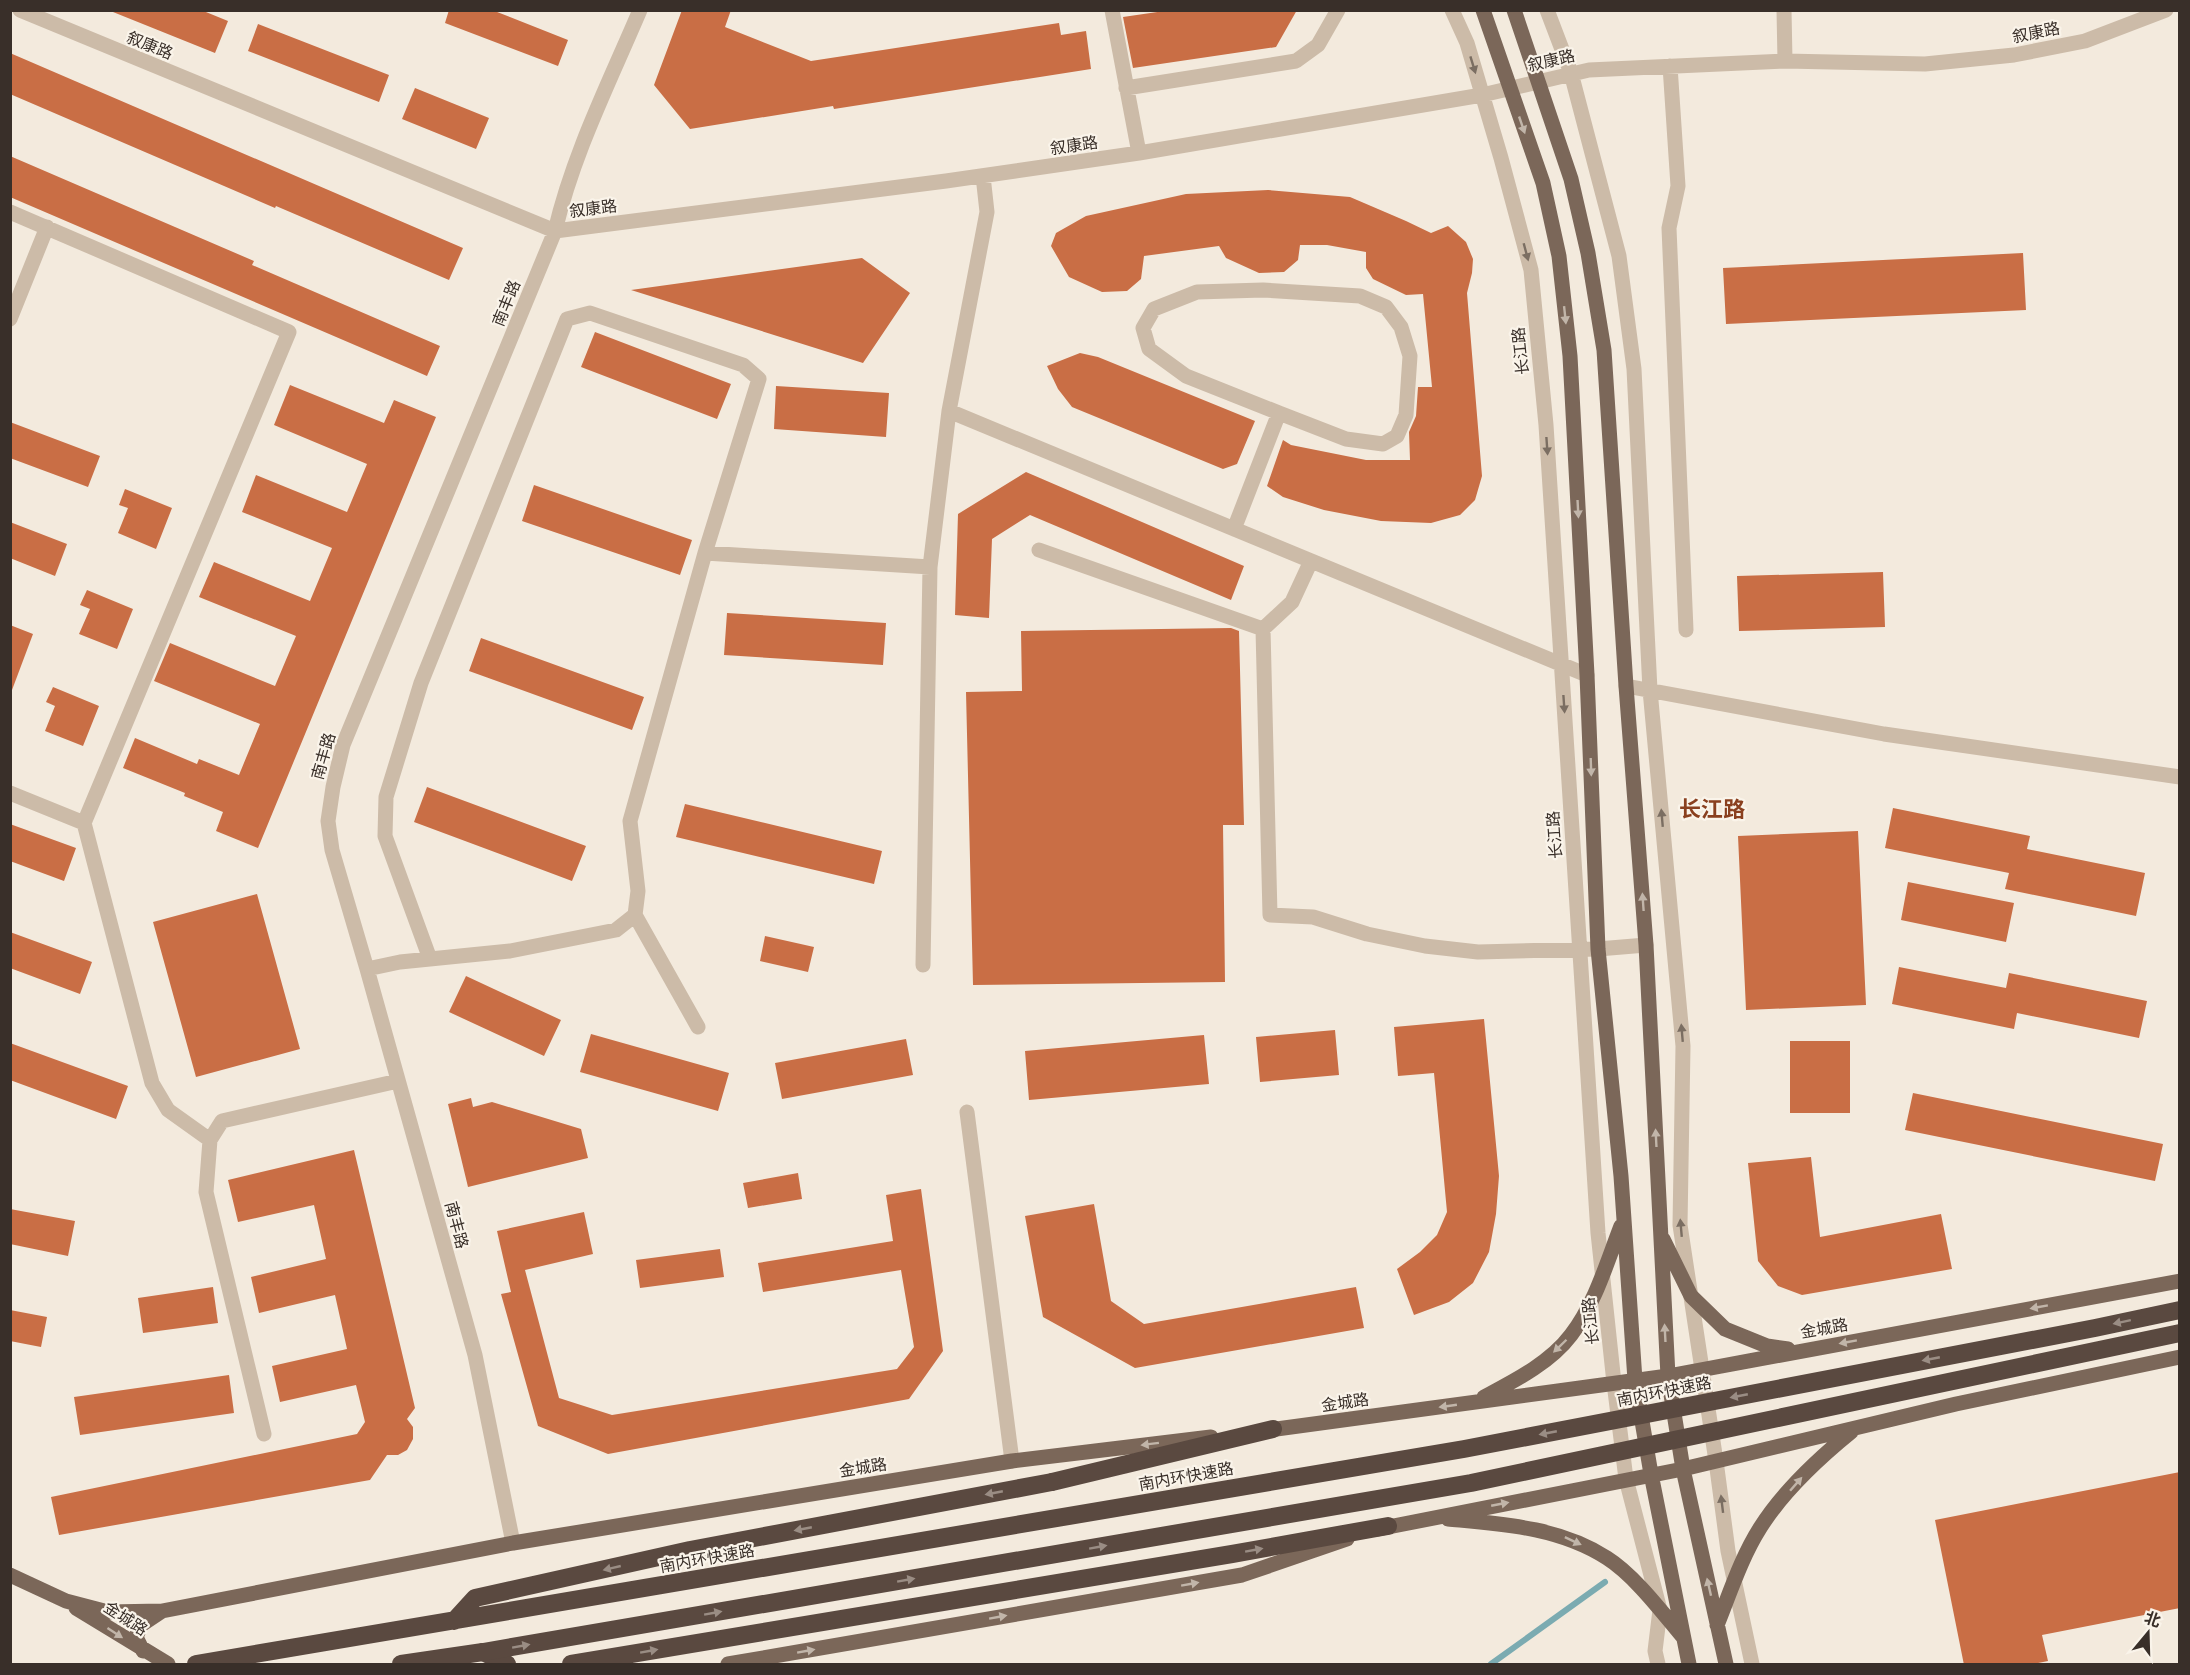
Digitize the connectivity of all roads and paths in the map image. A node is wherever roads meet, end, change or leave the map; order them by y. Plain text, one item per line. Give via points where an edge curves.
1 (20, 10) edge
2 (640, 10) edge
3 (1112, 10) edge
4 (1338, 10) edge
5 (1452, 10) edge
6 (1483, 10) edge
7 (1514, 10) edge
8 (1547, 10) edge
9 (1784, 10) edge
10 (2166, 10) edge
11 (45, 15) edge
12 (1785, 61) junction
13 (1670, 66) junction
14 (1571, 73) junction
15 (1539, 81) junction
16 (1126, 88) junction
17 (1509, 88) junction
18 (1482, 95) junction
19 (1139, 153) junction
20 (983, 176) junction
21 (10, 212) edge
22 (46, 227) junction
23 (555, 231) junction
24 (10, 319) edge
25 (949, 411) junction
26 (1280, 413) junction
27 (1234, 529) junction
28 (1039, 550) dead end
29 (705, 553) junction
30 (1311, 561) junction
31 (930, 567) junction
32 (1263, 629) junction
33 (1686, 630) dead end
34 (1562, 664) junction
35 (1587, 675) junction
36 (1626, 686) junction
37 (1650, 690) junction
38 (2180, 777) edge
39 (10, 793) edge
40 (84, 823) junction
41 (634, 915) junction
42 (1646, 945) junction
43 (1579, 949) junction
44 (1598, 949) junction
45 (430, 959) junction
46 (923, 965) dead end
47 (368, 969) junction
48 (698, 1027) dead end
49 (398, 1081) junction
50 (968, 1112) dead end
51 (210, 1140) junction
52 (1623, 1220) junction
53 (1661, 1234) junction
54 (1603, 1273) junction
55 (2180, 1281) edge
56 (1691, 1296) junction
57 (2180, 1310) edge
58 (2180, 1333) edge
59 (1800, 1351) junction
60 (2180, 1357) edge
61 (1701, 1369) junction
62 (1668, 1376) junction
63 (1635, 1380) junction
64 (1614, 1383) junction
65 (1476, 1402) junction
66 (1856, 1428) junction
67 (1273, 1429) junction
68 (264, 1434) dead end
69 (1012, 1461) junction
70 (1716, 1461) junction
71 (1683, 1469) junction
72 (1651, 1474) junction
73 (1626, 1479) junction
74 (1433, 1517) junction
75 (1388, 1526) junction
76 (513, 1543) junction
77 (10, 1575) edge
78 (1735, 1583) junction
79 (66, 1601) junction
80 (1660, 1610) junction
81 (162, 1611) junction
82 (454, 1621) junction
83 (1717, 1625) junction
84 (1683, 1637) junction
85 (143, 1651) junction
86 (483, 1652) junction
87 (168, 1665) edge
88 (196, 1665) edge
89 (401, 1665) edge
90 (507, 1665) edge
91 (571, 1665) edge
92 (728, 1665) edge
93 (1658, 1665) edge
94 (1689, 1665) edge
95 (1726, 1665) edge
96 (1752, 1665) edge

1 - 11 street, 叙康路
2 - 23 street, 南丰路 via 576,160
3 - 16 street
4 - 16 street via 1318,45 1296,61
5 -> 18 street, 长江路 via 1467,43
6 - 17 main road
7 - 15 main road
8 - 14 street
9 - 12 street
10 - 12 street, 叙康路 via 2085,41 2014,55 1925,64
11 - 23 street, 叙康路
12 - 13 street, 叙康路
13 - 14 street, 叙康路
13 - 33 street via 1678,186 1669,228
14 - 15 street, 叙康路
14 - 37 street via 1619,256 1634,369
15 - 17 street, 叙康路
15 - 36 main road via 1571,179 1604,350
16 - 19 street
17 - 18 street, 叙康路
17 -> 35 main road via 1543,183 1559,256 1570,356
18 - 19 street, 叙康路
18 -> 34 street, 长江路 via 1531,270
19 - 20 street, 叙康路
20 - 23 street, 叙康路
20 - 25 street via 987,212
21 - 22 street
22 - 24 street
22 - 40 street via 289,332
23 - 47 street, 南丰路 via 340,755 328,821 332,850
25 - 27 street
25 - 31 street
26 - 26 street via 1186,376 1149,349 1143,328 1154,309 1197,292 1263,290 1360,296 1386,307 1401,327 1410,356 1406,415 1397,436 1383,444 1346,439
26 - 27 street
27 - 30 street
28 - 32 street
29 - 31 street
29 - 41 street via 630,821 638,891
29 - 45 street via 759,379 743,365 590,313 567,319 421,683 386,797 385,836
30 - 32 street via 1292,602
30 - 34 street
31 - 46 street
32 - 43 street via 1270,915 1314,917 1367,934 1478,952
34 - 35 street
34 -> 43 street, 长江路
35 -> 44 main road
36 - 37 street
42 -> 36 main road
37 - 38 street via 1884,734
56 -> 37 street via 1680,1225 1683,1046
39 - 40 street
40 - 51 street via 152,1083 168,1110
41 - 45 street via 616,930 510,951
41 - 48 street
42 - 44 street
53 -> 42 main road
43 - 44 street
43 - 54 street, 长江路
44 - 52 main road
45 - 47 street
47 - 49 street, 南丰路
49 - 51 street via 222,1121
49 - 76 street, 南丰路 via 474,1355
50 - 69 street
51 - 68 street via 206,1192
52 - 54 main road
52 - 63 main road
53 - 56 main road
62 -> 53 main road
54 - 64 street, 长江路
54 -> 65 main road via 1570,1336 1523,1376
55 -> 59 main road, 金城路
56 - 59 main road via 1725,1329 1767,1346
56 - 61 street
57 -> 82 highway, 南内环快速路, bridge via 1464,1449
86 -> 58 highway, bridge via 1471,1483
59 - 61 main road, 金城路
60 - 66 main road
61 - 62 main road, 金城路
61 - 70 street
62 - 63 main road, 金城路
62 - 71 main road
63 - 64 main road, 金城路
63 - 72 main road
64 - 65 main road, 金城路
64 - 73 street, 长江路
65 -> 67 main road, 金城路
66 - 70 main road
78 -> 66 main road via 1760,1528 1820,1457
67 -> 69 main road, 金城路
67 -> 82 highway, bridge via 1052,1482 690,1550 475,1598
69 - 76 main road, 金城路
70 - 71 main road
78 -> 70 street
71 - 72 main road
83 -> 71 main road
72 - 73 main road
72 - 84 main road
74 -> 73 main road
73 - 80 street, 长江路
74 - 75 main road
74 -> 80 main road via 1514,1526 1565,1537 1608,1558
91 -> 75 highway
92 -> 75 main road via 1242,1575
76 - 81 main road, 金城路
77 - 79 main road
78 - 83 main road
78 - 96 street
79 - 81 main road, 金城路 via 108,1612
79 -> 85 main road, 金城路
80 - 84 main road
80 - 93 street, 长江路 via 1655,1651
81 - 85 main road via 141,1625 136,1637
82 - 88 highway, 南内环快速路, bridge
83 - 95 main road
84 - 94 main road
85 - 87 main road, 金城路
86 - 89 highway, bridge
86 - 90 highway

